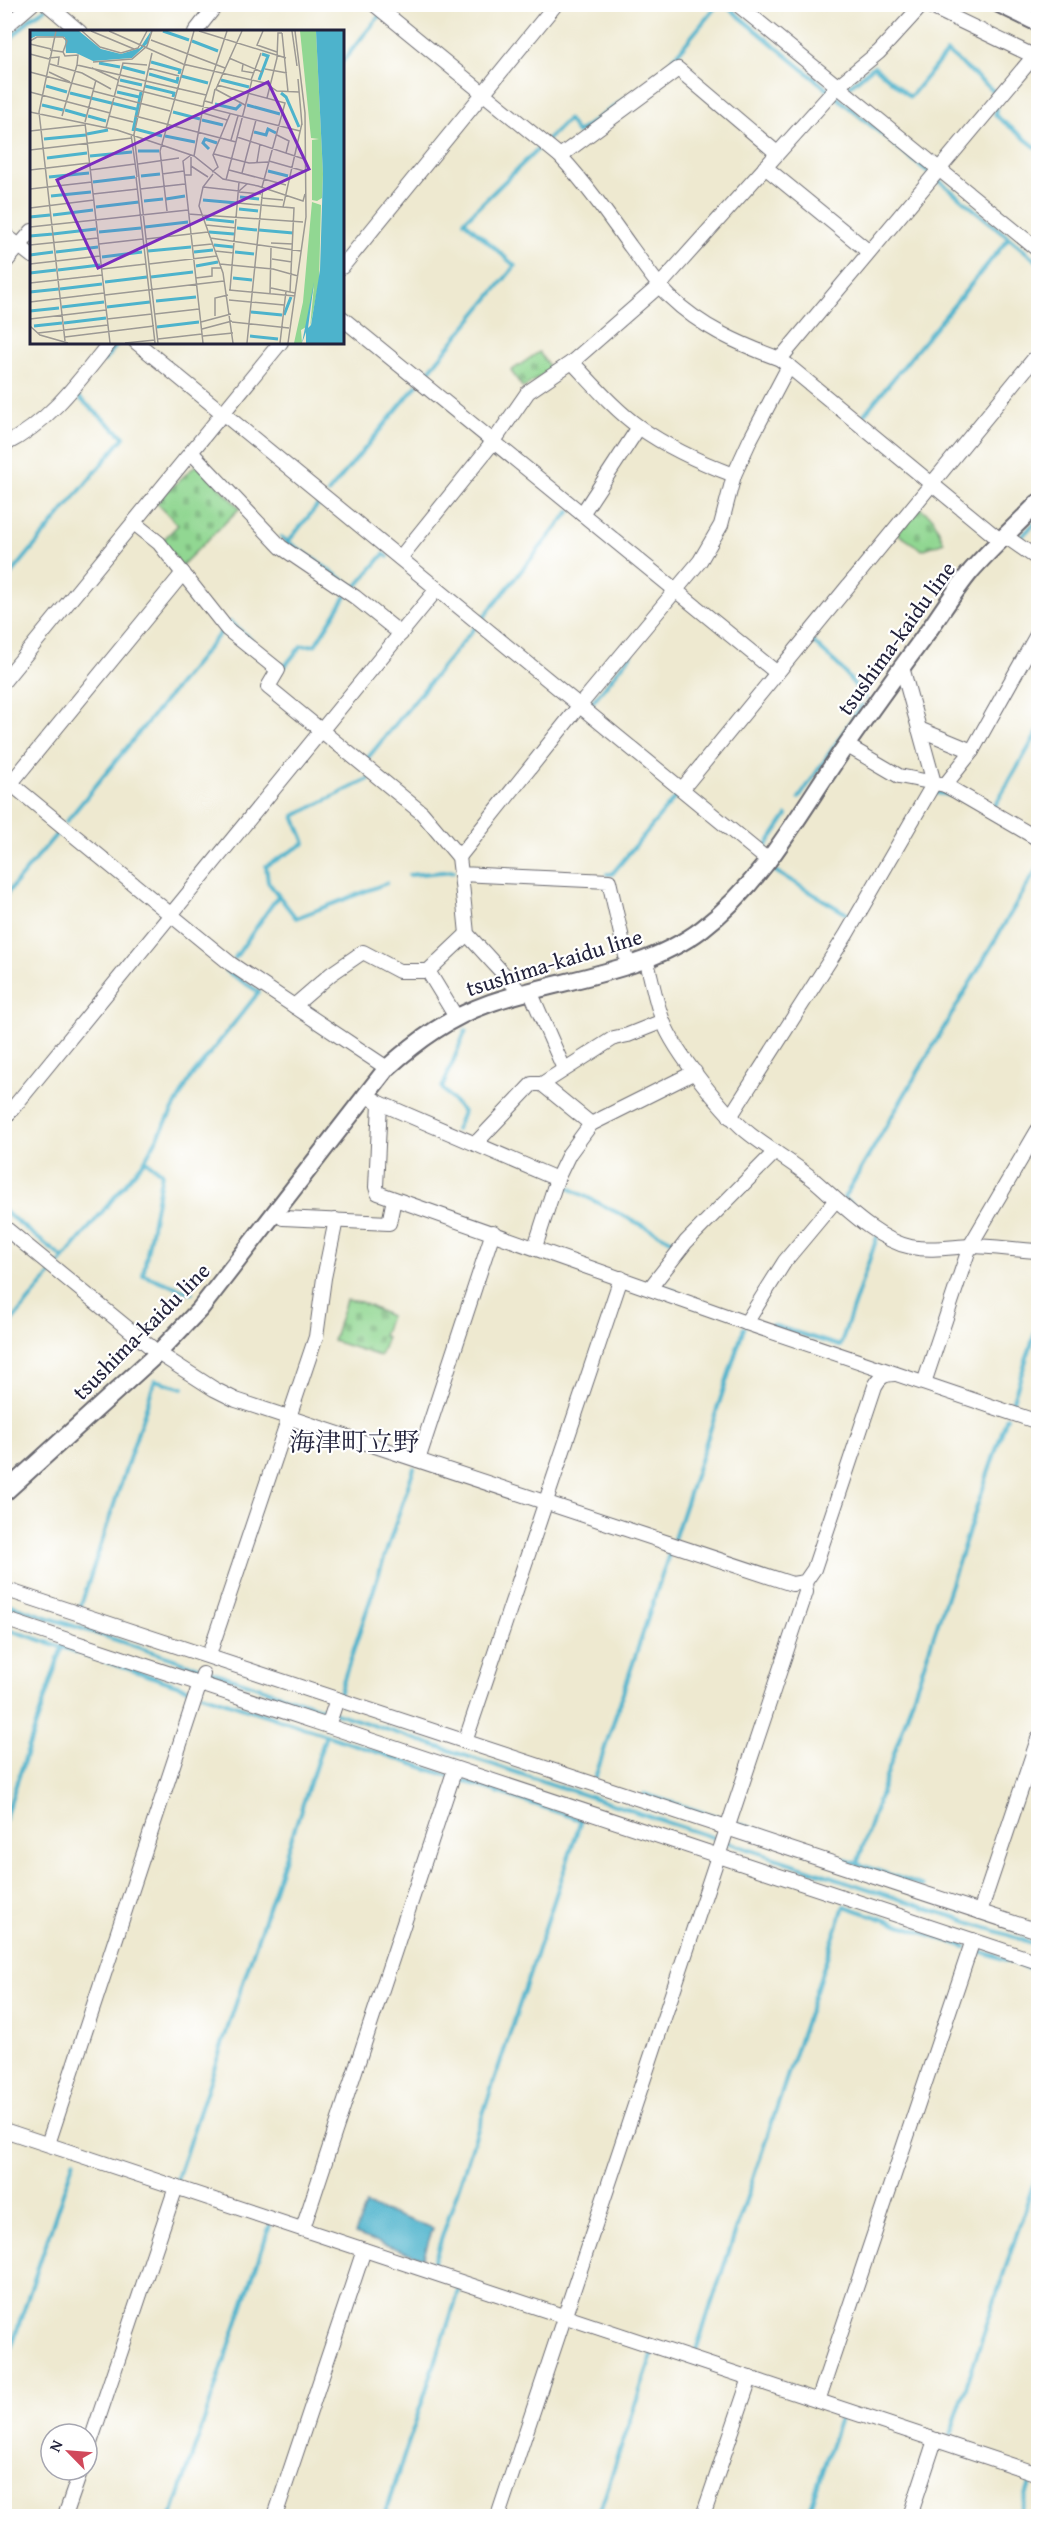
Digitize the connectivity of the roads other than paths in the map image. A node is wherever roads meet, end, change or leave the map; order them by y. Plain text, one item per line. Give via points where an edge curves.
1 (33, 4) edge
2 (47, 4) edge
3 (217, 4) edge
4 (374, 4) edge
5 (556, 4) edge
6 (737, 4) edge
7 (924, 4) edge
8 (999, 4) edge
9 (1038, 23) edge
10 (4, 28) edge
11 (78, 30) edge
12 (197, 30) edge
13 (1036, 57) edge
14 (839, 85) junction
15 (483, 94) junction
16 (777, 153) junction
17 (560, 156) junction
18 (765, 167) junction
19 (939, 169) junction
20 (30, 233) edge
21 (4, 234) edge
22 (19, 246) junction
23 (1038, 249) edge
24 (869, 252) junction
25 (30, 254) edge
26 (4, 264) edge
27 (344, 265) edge
28 (659, 286) junction
29 (344, 320) edge
30 (109, 344) edge
31 (138, 344) edge
32 (279, 344) edge
33 (1038, 354) edge
34 (572, 362) junction
35 (784, 362) junction
36 (223, 413) junction
37 (639, 427) junction
38 (494, 441) junction
39 (4, 445) edge
40 (191, 452) junction
41 (735, 475) junction
42 (932, 484) junction
43 (1038, 503) edge
44 (582, 514) junction
45 (134, 523) junction
46 (1003, 539) junction
47 (400, 558) junction
48 (1038, 559) edge
49 (183, 573) junction
50 (438, 589) junction
51 (674, 590) junction
52 (1038, 633) edge
53 (401, 634) junction
54 (902, 667) junction
55 (777, 673) junction
56 (4, 681) edge
57 (580, 705) junction
58 (919, 729) junction
59 (322, 732) junction
60 (846, 745) junction
61 (972, 751) junction
62 (8, 781) edge
63 (940, 784) junction
64 (682, 788) junction
65 (1038, 839) edge
66 (459, 857) junction
67 (769, 861) junction
68 (461, 874) junction
69 (172, 915) junction
70 (467, 934) junction
71 (646, 959) junction
72 (628, 965) junction
73 (428, 971) junction
74 (526, 992) junction
75 (294, 1006) junction
76 (456, 1017) junction
77 (663, 1021) junction
78 (387, 1068) junction
79 (564, 1069) junction
80 (695, 1072) junction
81 (542, 1084) junction
82 (372, 1099) junction
83 (730, 1117) junction
84 (4, 1119) edge
85 (591, 1124) junction
86 (1038, 1130) edge
87 (475, 1144) junction
88 (776, 1152) junction
89 (557, 1179) junction
90 (394, 1199) junction
91 (835, 1201) junction
92 (276, 1213) junction
93 (336, 1220) junction
94 (4, 1227) edge
95 (493, 1232) junction
96 (970, 1246) junction
97 (535, 1247) junction
98 (1038, 1251) edge
99 (621, 1278) junction
100 (650, 1288) junction
101 (746, 1323) junction
102 (158, 1353) junction
103 (895, 1374) junction
104 (924, 1383) junction
105 (289, 1418) junction
106 (1038, 1422) edge
107 (418, 1460) junction
108 (4, 1493) edge
109 (546, 1503) junction
110 (805, 1582) junction
111 (4, 1589) edge
112 (4, 1619) edge
113 (209, 1655) junction
114 (201, 1679) junction
115 (336, 1701) junction
116 (329, 1722) junction
117 (1038, 1739) edge
118 (465, 1742) junction
119 (455, 1769) junction
120 (726, 1829) junction
121 (718, 1853) junction
122 (981, 1912) junction
123 (1038, 1931) edge
124 (972, 1940) junction
125 (1038, 1962) edge
126 (4, 2130) edge
127 (48, 2144) junction
128 (176, 2187) junction
129 (303, 2228) junction
130 (364, 2250) junction
131 (565, 2316) junction
132 (750, 2378) junction
133 (819, 2401) junction
134 (97, 2422) edge
135 (935, 2440) junction
136 (1038, 2474) edge
137 (77, 2482) edge
138 (65, 2517) edge
139 (275, 2517) edge
140 (498, 2517) edge
141 (703, 2517) edge
142 (910, 2517) edge

1 - 10 street
2 - 11 street
3 - 12 street
4 - 15 street
5 - 15 street
6 - 14 street
7 - 13 street
7 - 14 street via 879,52
8 - 9 main road
13 - 19 street
14 - 16 street
14 - 19 street
15 - 17 street
15 - 27 street
16 - 17 street via 678,69
16 - 18 street
17 - 28 street via 585,183
18 - 24 street
18 - 28 street
19 - 23 street
19 - 24 street
20 - 22 street
21 - 22 street
22 - 25 street
22 - 26 street
24 - 35 street
28 - 34 street
28 - 35 street via 706,326
29 - 38 street
30 - 39 street via 49,414
31 - 36 street
32 - 36 street
33 - 42 street
34 - 37 street
34 - 38 street via 528,392
35 - 41 street
35 - 42 street
36 - 40 street
36 - 47 street
37 - 41 street via 705,464
37 - 44 street
38 - 44 street
38 - 47 street
40 - 45 street
40 - 53 street via 281,547
41 - 51 street via 721,525 700,561
42 - 46 street
42 - 55 street
43 - 46 main road, tsushima-kaidu line
44 - 51 street
45 - 49 street via 159,543
45 - 56 street
46 - 48 street
46 - 54 main road, tsushima-kaidu line via 971,571
47 - 50 street
49 - 59 street via 227,629 278,670 268,687
49 - 62 street
50 - 53 street
50 - 57 street
51 - 55 street
51 - 57 street
52 - 61 street
53 - 59 street
54 - 58 street
54 - 60 main road, tsushima-kaidu line
55 - 64 street
57 - 64 street
57 - 66 street
58 - 61 street
58 - 63 street
59 - 66 street via 422,813
59 - 69 street
60 - 63 street via 899,776
60 - 67 main road, tsushima-kaidu line
61 - 63 street
62 - 69 street
63 - 65 street
63 - 83 street
64 - 67 street
66 - 68 street
67 - 71 main road, tsushima-kaidu line via 746,890 701,930
68 - 70 street
68 - 72 street via 609,881
69 - 75 street via 231,964
69 - 84 street
70 - 73 street
70 - 74 street
71 - 72 main road, tsushima-kaidu line
71 - 77 street
72 - 74 main road, tsushima-kaidu line
73 - 75 street via 399,972 363,952
73 - 76 street
74 - 76 main road, tsushima-kaidu line
74 - 79 street
75 - 78 street
76 - 78 main road, tsushima-kaidu line via 418,1041
77 - 79 street via 614,1038
77 - 80 street
78 - 82 main road, tsushima-kaidu line
79 - 81 street
80 - 83 street
80 - 85 street
81 - 85 street
81 - 87 street via 532,1084
82 - 87 street
82 - 90 street via 376,1186 378,1193
82 - 92 main road, tsushima-kaidu line
83 - 88 street
85 - 89 street via 568,1154
86 - 96 street
87 - 89 street
88 - 91 street via 816,1181
88 - 100 street via 686,1242
89 - 97 street
90 - 93 street via 389,1223
90 - 95 street
91 - 96 street via 897,1243 924,1248
91 - 101 street via 785,1261
92 - 93 street via 284,1218
92 - 102 main road, tsushima-kaidu line via 200,1309
93 - 105 street via 316,1337
94 - 102 street
95 - 97 street
95 - 107 street
96 - 98 street
96 - 104 street
97 - 99 street
99 - 100 street
99 - 109 street
100 - 101 street
101 - 103 street
102 - 105 street via 236,1400
102 - 108 main road, tsushima-kaidu line
103 - 104 street
103 - 110 street via 879,1378 875,1386 814,1569
104 - 106 street
105 - 107 street
105 - 113 street
107 - 109 street
109 - 110 street via 781,1581
109 - 118 street
110 - 120 street via 807,1593
111 - 113 street
112 - 114 street
113 - 115 street
114 - 116 street
114 - 127 street
115 - 116 street
115 - 118 street
116 - 119 street
117 - 122 street
118 - 120 street
119 - 121 street
119 - 129 street
120 - 121 street
120 - 122 street
121 - 124 street
121 - 131 street
122 - 123 street
124 - 125 street
124 - 133 street
126 - 127 street
127 - 128 street
128 - 129 street
128 - 134 street
129 - 130 street
130 - 131 street
130 - 139 street
131 - 132 street
131 - 140 street
132 - 133 street
132 - 141 street
133 - 135 street
135 - 136 street
135 - 142 street
137 - 138 street

